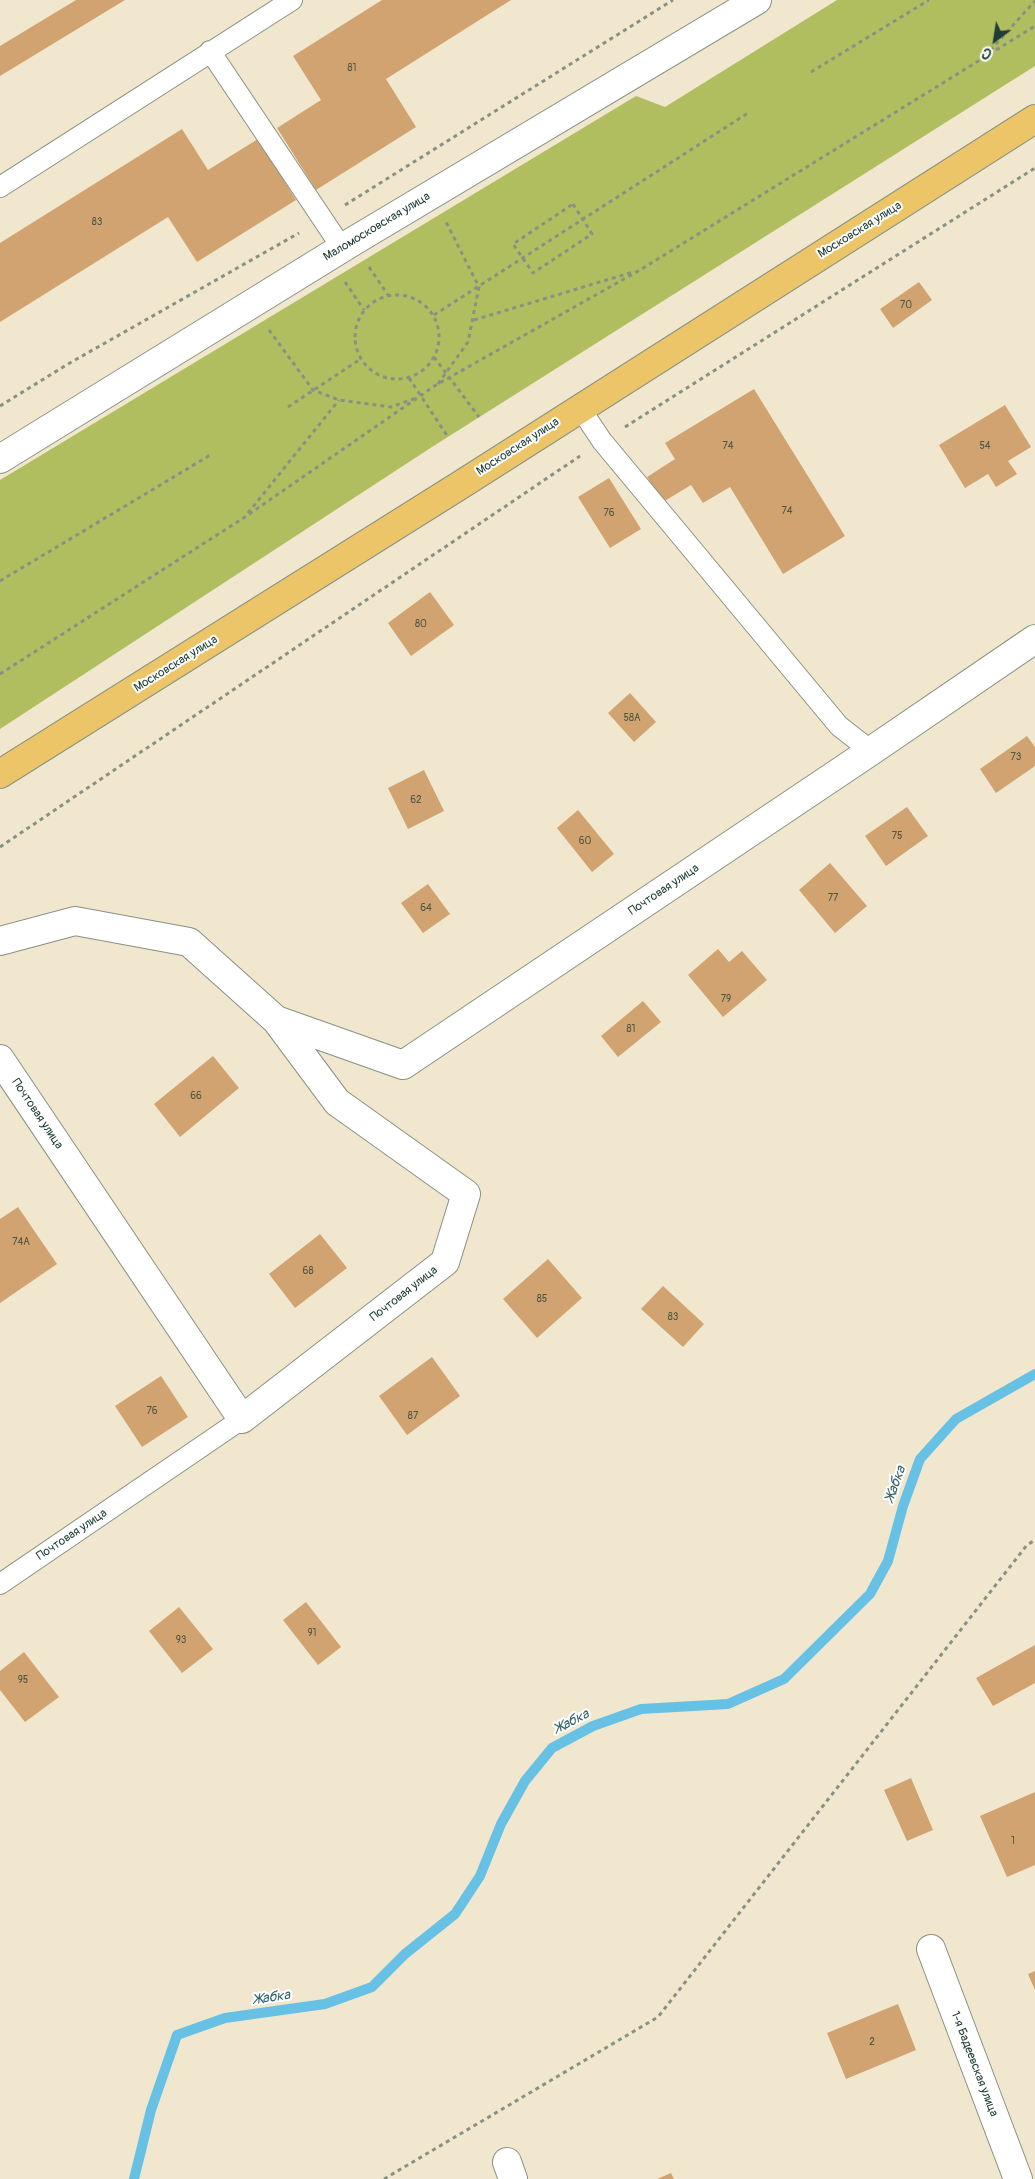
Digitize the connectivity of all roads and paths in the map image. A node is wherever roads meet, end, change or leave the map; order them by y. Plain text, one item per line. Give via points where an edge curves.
1 (292, 0) edge
2 (757, 0) edge
3 (929, 0) edge
4 (1035, 1) edge
5 (1035, 26) edge
6 (210, 51) junction
7 (982, 59) junction
8 (811, 72) dead end
9 (748, 113) dead end
10 (1035, 119) edge
11 (1035, 168) edge
12 (0, 187) edge
13 (432, 195) junction
14 (582, 218) junction
15 (342, 248) junction
16 (522, 257) junction
17 (640, 270) junction
18 (479, 287) junction
19 (250, 305) junction
20 (434, 315) junction
21 (473, 320) junction
22 (434, 356) junction
23 (359, 360) junction
24 (446, 373) junction
25 (409, 378) junction
26 (449, 378) junction
27 (436, 385) junction
28 (314, 390) junction
29 (421, 396) junction
30 (339, 400) junction
31 (288, 407) dead end
32 (580, 408) junction
33 (479, 417) dead end
34 (448, 437) dead end
35 (602, 441) junction
36 (212, 454) dead end
37 (0, 459) edge
38 (245, 517) junction
39 (0, 581) edge
40 (1035, 639) edge
41 (0, 674) edge
42 (872, 751) junction
43 (0, 774) edge
44 (0, 847) edge
45 (0, 941) edge
46 (276, 1020) junction
47 (0, 1059) edge
48 (242, 1418) junction
49 (1035, 1540) edge
50 (0, 1584) edge
51 (931, 1949) dead end
52 (384, 2179) edge
53 (1018, 2179) edge

1 - 6 lane
2 - 13 street, Маломосковская улица
3 - 8 path
4 - 7 path
5 - 7 path
6 - 12 lane
6 - 15 lane
7 - 17 path
9 - 14 path
10 - 32 main road, Московская улица
11 - 35 path
13 - 15 street, Маломосковская улица
13 - 18 path
14 - 16 path
14 - 16 path via 573,204 513,244
14 - 16 path via 592,234 533,273
15 - 19 street, Маломосковская улица
16 - 18 path
17 - 21 path
17 - 26 path
18 - 20 path
18 - 21 path
19 - 28 path
19 - 37 street, Маломосковская улица
20 - 22 path via 440,341
20 - 23 path via 421,302 405,295 388,295 364,309 353,334
21 - 24 path via 468,342
22 - 24 path
22 - 25 path via 430,366
23 - 25 path via 380,378
23 - 28 path
24 - 26 path
24 - 27 path
25 - 29 path
26 - 27 path
26 - 33 path
27 - 29 path
28 - 30 path
28 - 31 path
29 - 30 path via 391,407
29 - 34 path
29 - 38 path
30 - 38 path
32 - 35 lane
32 - 43 main road, Московская улица
35 - 42 lane via 839,726
35 - 44 path
36 - 39 path
38 - 41 path
40 - 42 street, Почтовая улица
42 - 46 street, Почтовая улица via 403,1065
45 - 46 street, Почтовая улица via 76,920 189,942
46 - 48 street, Почтовая улица via 337,1102 466,1194 445,1262
47 - 48 street, Почтовая улица
48 - 50 lane, Почтовая улица
49 - 52 path via 1027,1545 658,2017
51 - 53 street, 1-я Бадеевская улица

